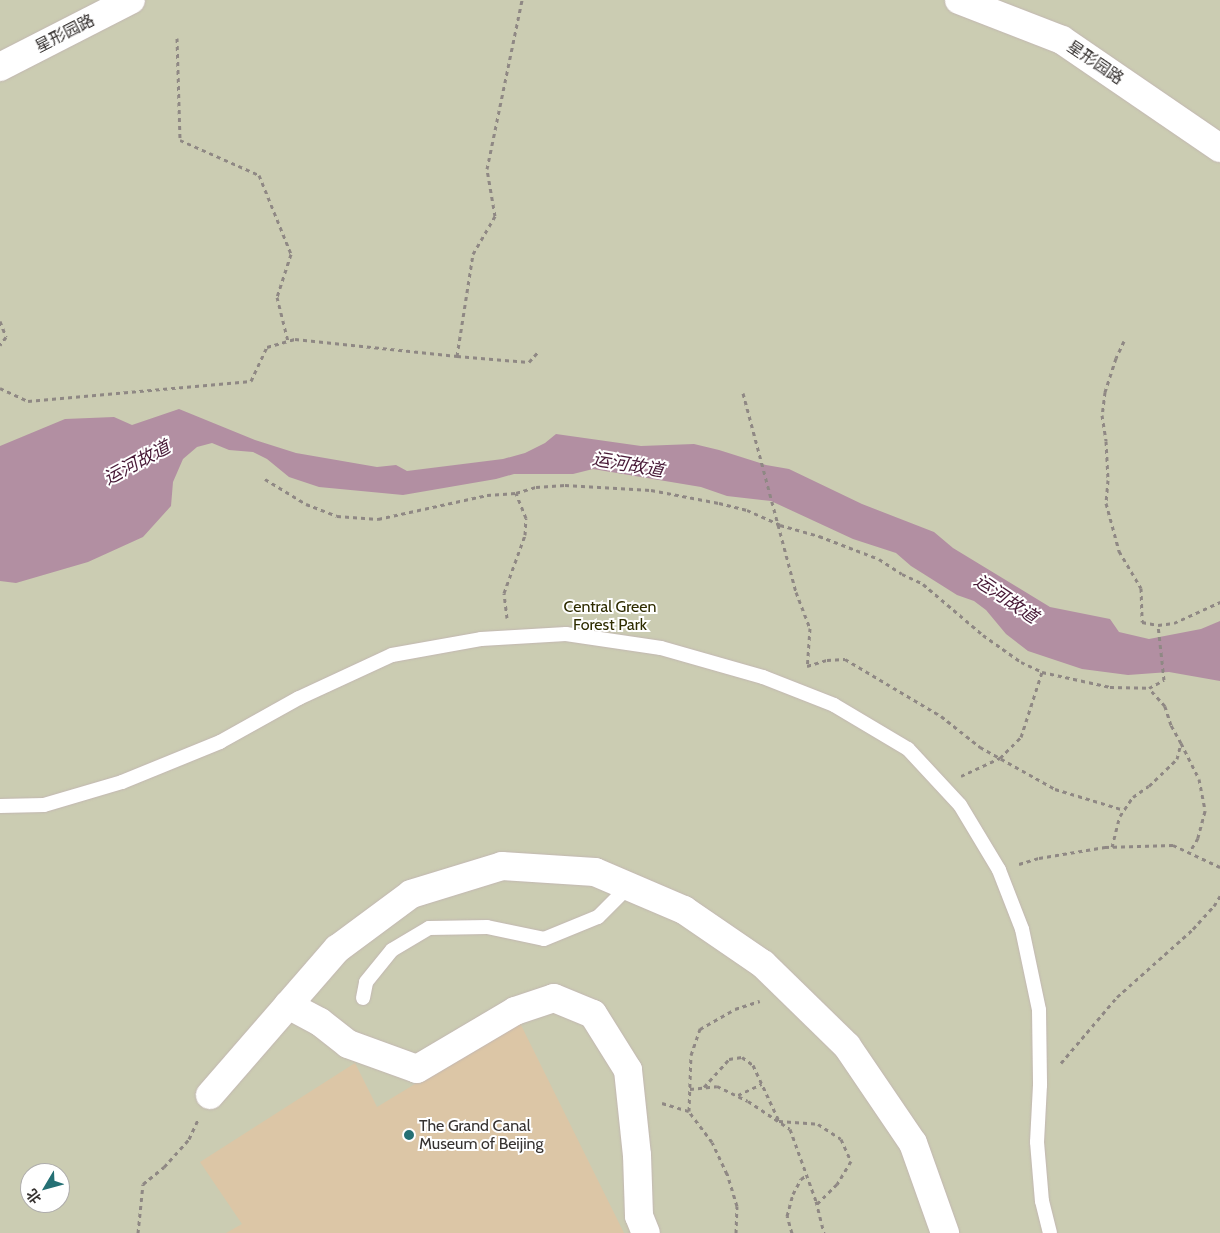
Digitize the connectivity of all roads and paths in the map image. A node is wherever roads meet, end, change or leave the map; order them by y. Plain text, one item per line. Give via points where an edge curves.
1 (131, 0) edge
2 (522, 0) edge
3 (959, 0) edge
4 (177, 38) dead end
5 (0, 67) edge
6 (1220, 148) edge
7 (0, 321) edge
8 (288, 341) junction
9 (1124, 342) dead end
10 (0, 345) edge
11 (539, 351) dead end
12 (457, 356) junction
13 (0, 388) edge
14 (743, 393) dead end
15 (265, 479) dead end
16 (516, 493) junction
17 (780, 525) junction
18 (1220, 602) edge
19 (1158, 627) junction
20 (510, 637) junction
21 (807, 666) junction
22 (1042, 672) junction
23 (1149, 688) junction
24 (800, 692) junction
25 (1181, 743) junction
26 (1000, 758) junction
27 (942, 786) junction
28 (0, 806) edge
29 (1124, 810) junction
30 (1112, 847) junction
31 (1190, 853) junction
32 (1220, 867) edge
33 (999, 870) junction
34 (628, 887) junction
35 (1220, 896) edge
36 (790, 991) junction
37 (363, 998) dead end
38 (288, 1005) junction
39 (762, 1084) junction
40 (1040, 1085) junction
41 (704, 1087) junction
42 (690, 1089) junction
43 (210, 1095) joint
44 (737, 1096) junction
45 (662, 1102) dead end
46 (689, 1111) junction
47 (779, 1122) junction
48 (807, 1175) junction
49 (817, 1204) junction
50 (138, 1233) edge
51 (646, 1233) edge
52 (736, 1233) edge
53 (792, 1233) edge
54 (824, 1233) edge
55 (946, 1233) edge
56 (1050, 1233) edge

1 - 5 street, 星形园路
2 - 12 path via 487,169 495,216 473,254
3 - 6 street, 星形园路 via 1062,40
4 - 8 path via 180,140 259,175 290,254 277,297
7 - 10 path via 6,336
8 - 12 path via 337,342
8 - 13 path via 267,347 251,381 28,401
9 - 19 path via 1105,392 1102,415 1108,480 1106,503 1118,551 1141,588 1142,622
11 - 12 path via 528,362
14 - 17 path
15 - 16 path via 306,504 337,516 378,519 486,495
16 - 17 path via 536,487 565,485 651,490 747,510
16 - 20 path via 526,518 525,535 504,593
17 - 21 path via 796,592 810,628
17 - 22 path via 879,559 923,584 983,635 1021,662
18 - 19 path
19 - 23 path via 1164,680
20 - 24 lane via 566,634 661,648 764,677
20 - 28 lane via 392,655 299,698 220,742 122,782 44,805
21 - 24 path
21 - 26 path via 845,659 933,711
22 - 23 path via 1110,687
22 - 26 path via 1021,737
23 - 25 path via 1165,706
24 - 27 lane via 834,705 908,749
25 - 29 path via 1177,759 1133,797
25 - 31 path via 1199,779 1205,811
26 - 27 path
26 - 29 path via 1055,789
27 - 33 lane via 960,805
29 - 30 path
30 - 31 path via 1173,846
30 - 33 path via 1038,858
31 - 32 path
33 - 40 lane via 1022,929 1039,1010
34 - 36 street via 684,910 763,964
34 - 37 lane via 598,917 544,939 487,927 429,928 392,950 366,982
34 - 38 street via 595,872 502,866 411,894 337,949
35 - 40 path via 1193,929 1118,997
36 - 42 path via 736,1009 700,1029 691,1055
36 - 55 street via 847,1046 913,1143
38 - 43 street
38 - 51 street via 320,1022 348,1044 417,1069 515,1011 554,998 593,1014 628,1070 639,1216
39 - 41 path via 753,1065 742,1057 729,1059
39 - 44 path
39 - 47 path
40 - 56 lane via 1037,1142 1042,1201
41 - 42 path
41 - 44 path via 717,1086
42 - 46 path
43 - 50 path via 190,1139 164,1168 143,1184
44 - 47 path
45 - 46 path
46 - 52 path via 712,1142 727,1174 737,1206
47 - 48 path via 790,1129
47 - 49 path via 818,1124 841,1139 851,1161 837,1184
48 - 49 path
48 - 53 path via 801,1178 793,1194 787,1216
49 - 54 path

